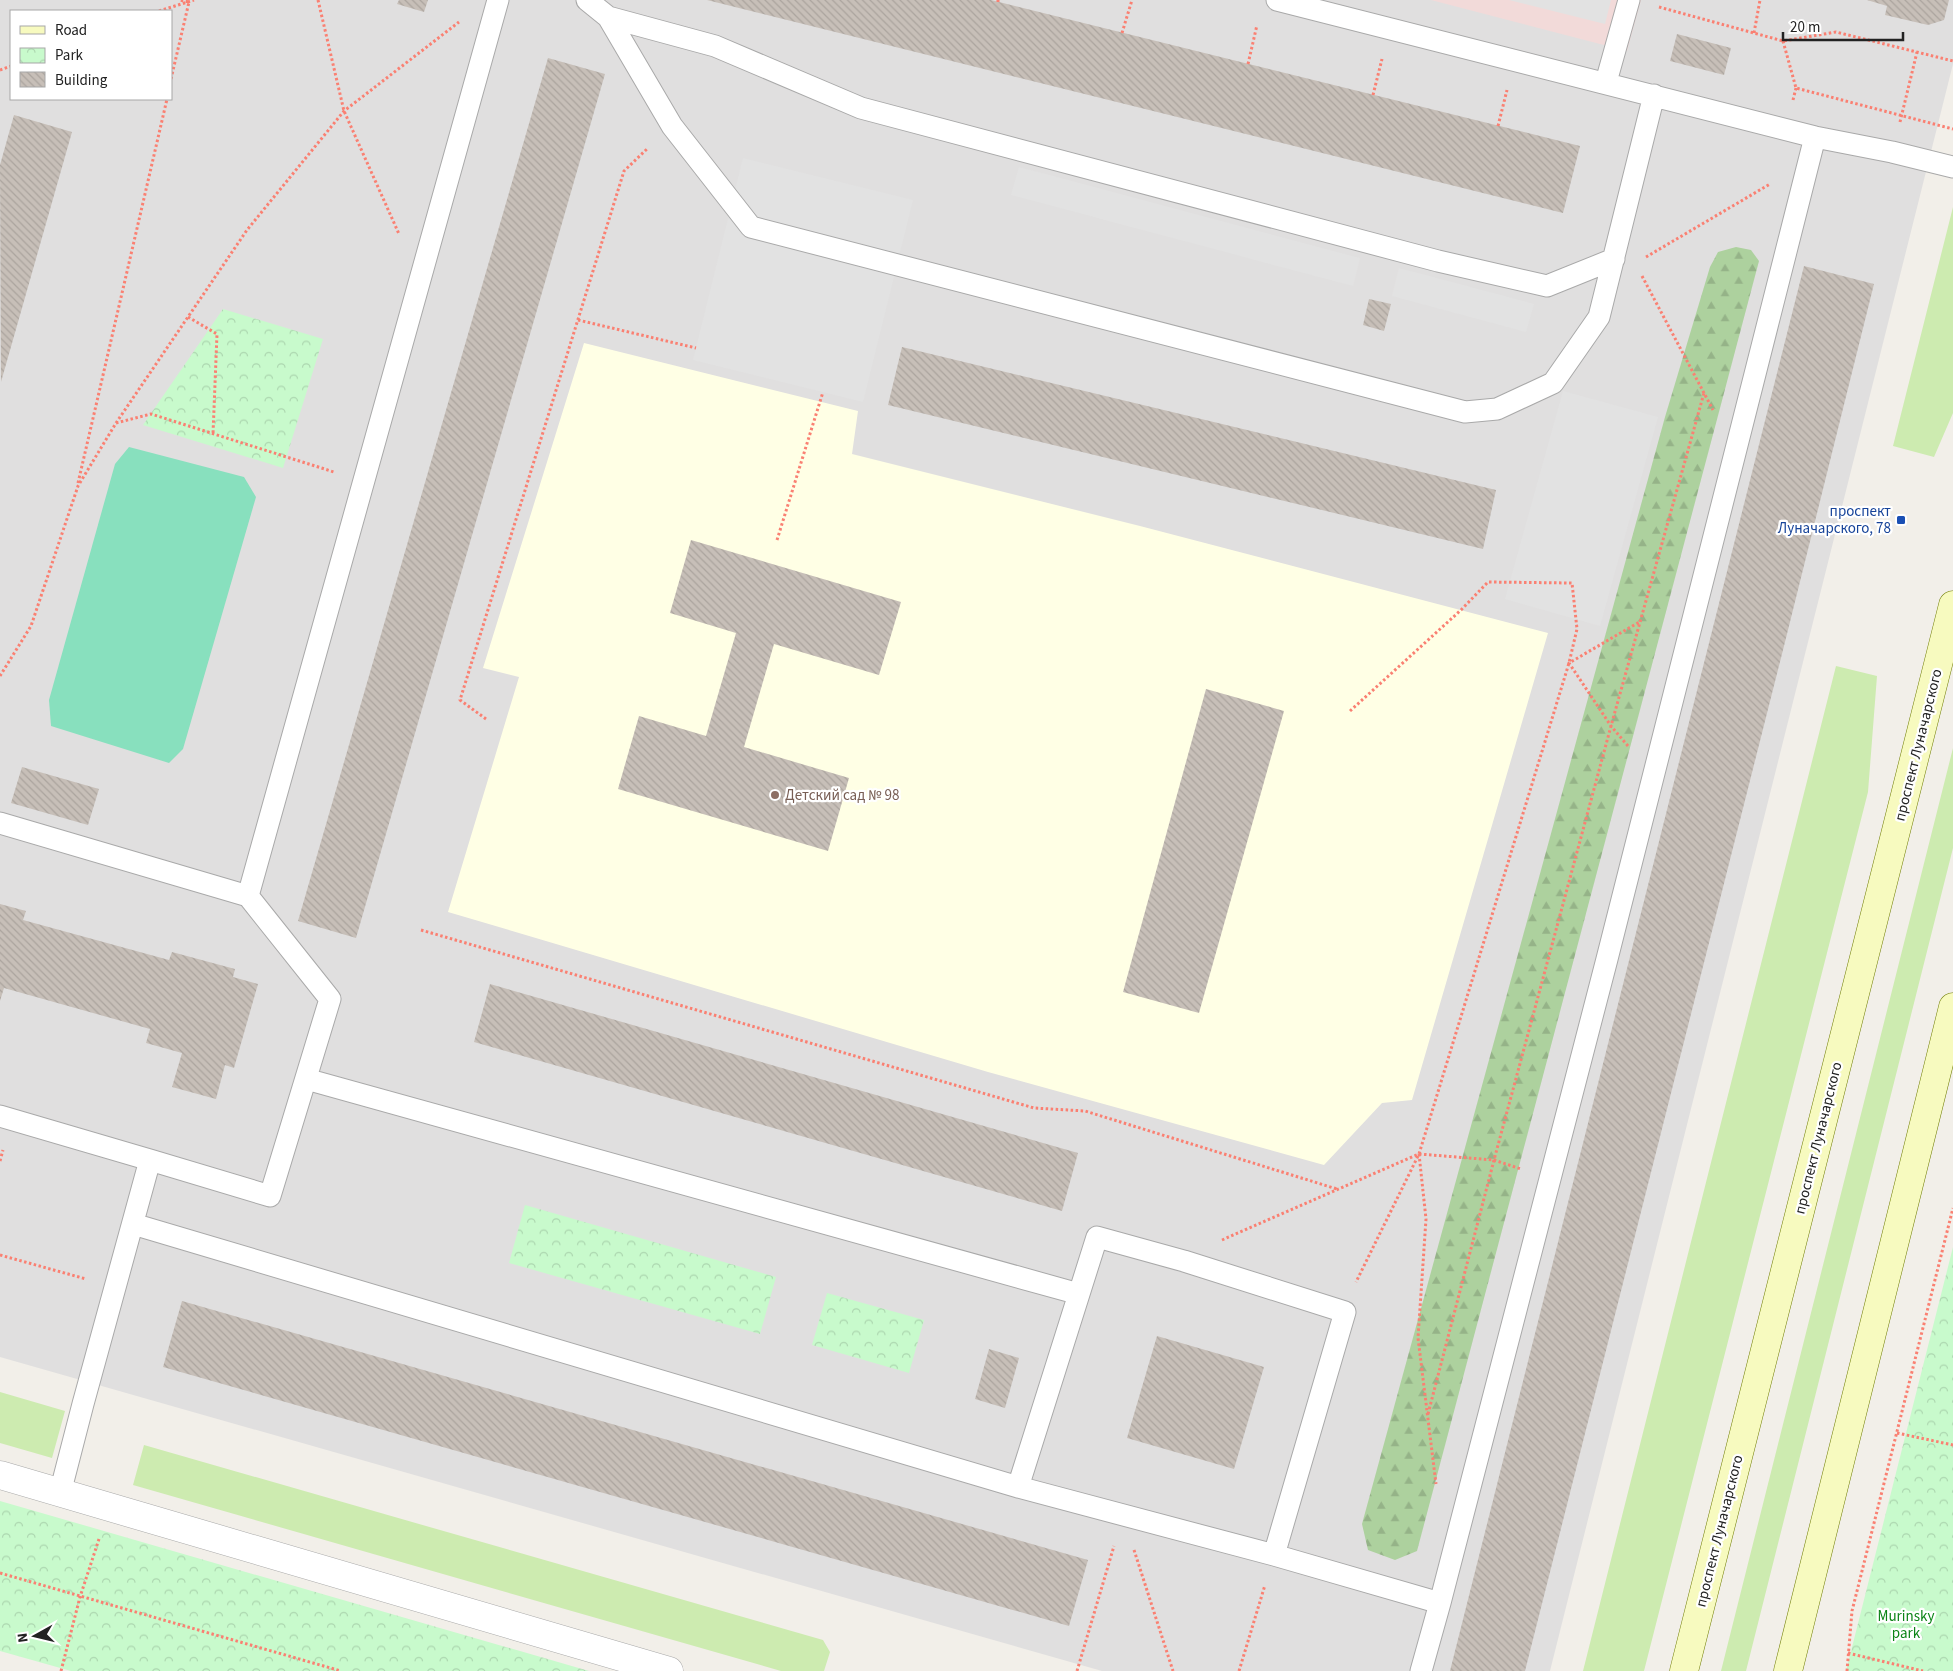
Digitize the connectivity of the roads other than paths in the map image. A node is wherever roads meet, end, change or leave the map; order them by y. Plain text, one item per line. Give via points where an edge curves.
1 (498, 0) edge
2 (586, 0) edge
3 (1278, 0) edge
4 (1629, 0) edge
5 (1318, 5) edge
6 (608, 17) junction
7 (1606, 82) junction
8 (1654, 94) junction
9 (1815, 137) junction
10 (1953, 167) edge
11 (1614, 259) junction
12 (1953, 605) edge
13 (0, 823) edge
14 (248, 896) junction
15 (1953, 1007) edge
16 (306, 1079) junction
17 (0, 1116) edge
18 (150, 1160) junction
19 (133, 1224) junction
20 (1079, 1294) junction
21 (0, 1475) edge
22 (1018, 1487) junction
23 (60, 1493) junction
24 (1274, 1555) junction
25 (1440, 1603) junction
26 (669, 1671) edge
27 (1421, 1671) edge
28 (1684, 1671) edge
29 (1788, 1671) edge

1 - 14 lane
2 - 6 lane
3 - 5 lane
4 - 7 lane
5 - 7 lane
6 - 11 lane via 715,46 862,108 1438,261 1547,286
6 - 11 lane via 672,126 751,227 1465,412 1497,409 1554,383 1599,317
7 - 8 lane
8 - 9 lane
8 - 11 lane
9 - 10 lane
9 - 25 lane
12 - 28 main road, проспект Луначарского
13 - 14 lane
14 - 16 lane via 330,999
15 - 29 main road
16 - 18 lane via 270,1196
16 - 20 lane
17 - 18 lane
18 - 19 lane
19 - 22 lane
19 - 23 lane
20 - 22 lane
20 - 24 lane via 1098,1237 1345,1312
21 - 23 street
22 - 24 lane
23 - 26 street
24 - 25 lane
25 - 27 lane

